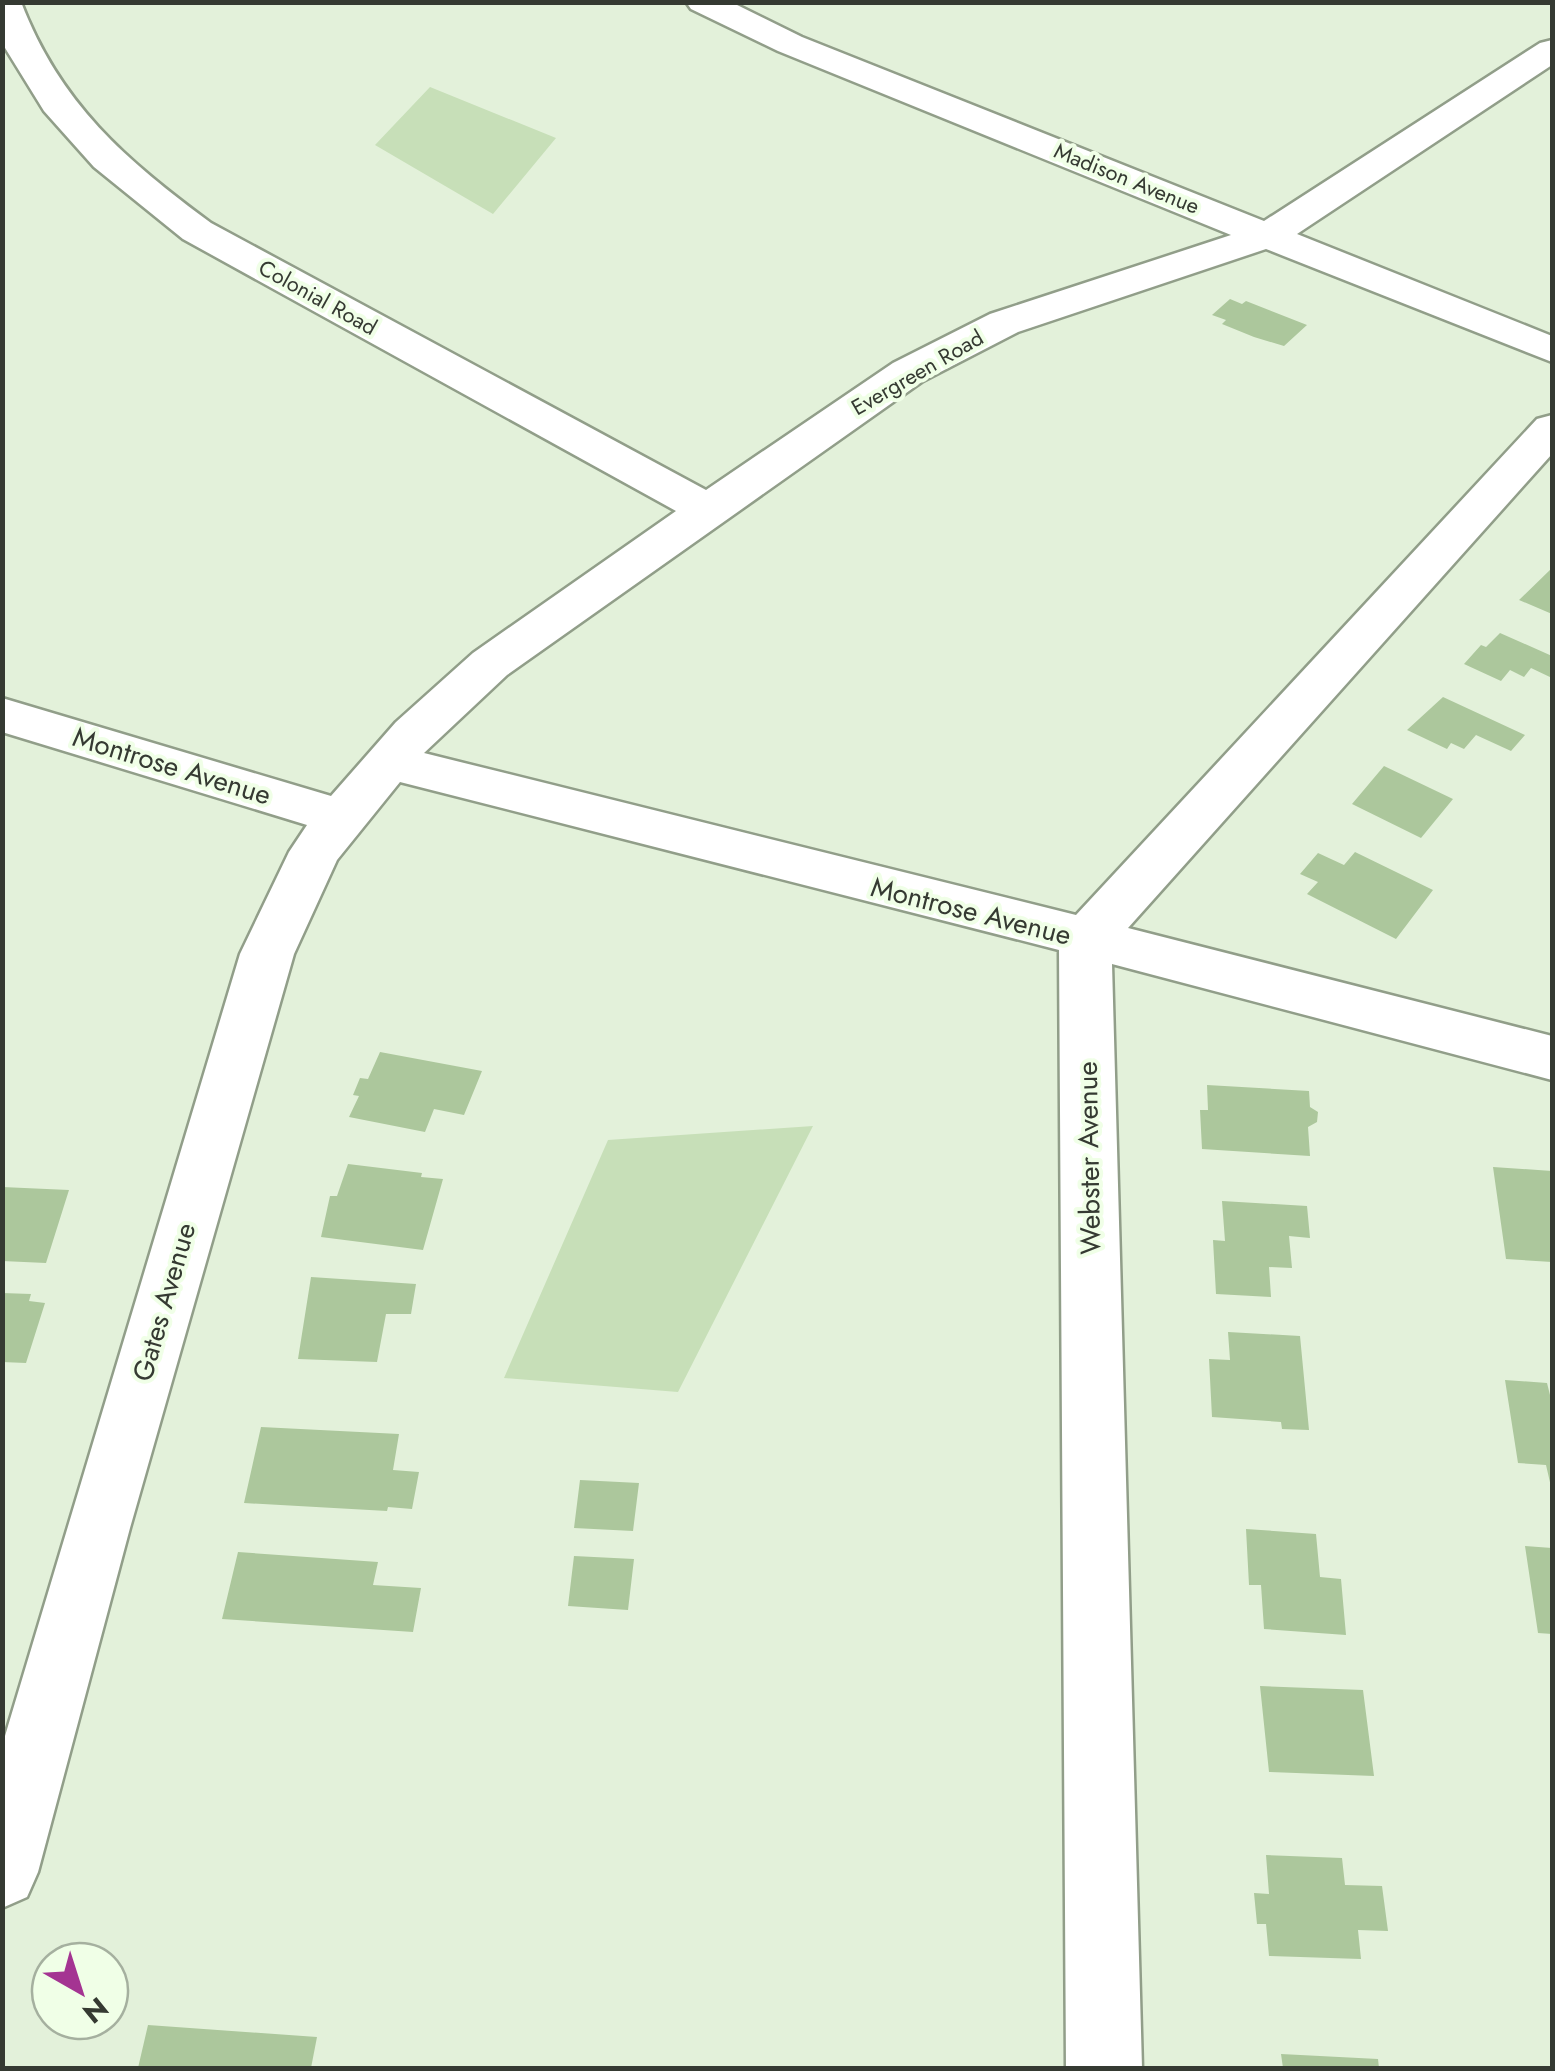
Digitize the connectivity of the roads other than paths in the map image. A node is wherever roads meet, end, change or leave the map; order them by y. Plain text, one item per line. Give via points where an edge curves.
1 (4, 2) edge
2 (703, 2) edge
3 (1552, 50) edge
4 (1269, 234) junction
5 (1552, 350) edge
6 (1552, 428) edge
7 (708, 510) junction
8 (2, 715) edge
9 (390, 762) junction
10 (342, 817) junction
11 (1085, 940) junction
12 (1552, 1058) edge
13 (2, 1872) edge
14 (1104, 2068) edge

1 - 7 street, Colonial Road via 36,76 74,129 128,181 197,231
2 - 4 street, Madison Avenue via 790,44
3 - 4 street, Evergreen Road
4 - 5 street, Madison Avenue
4 - 7 street, Evergreen Road via 1074,297 959,344
6 - 11 street
7 - 9 street, Evergreen Road via 490,664
8 - 10 street, Montrose Avenue
9 - 10 street, Gates Avenue
9 - 11 street, Montrose Avenue
10 - 13 street, Gates Avenue via 315,852 267,954
11 - 12 street, Montrose Avenue
11 - 14 street, Webster Avenue

